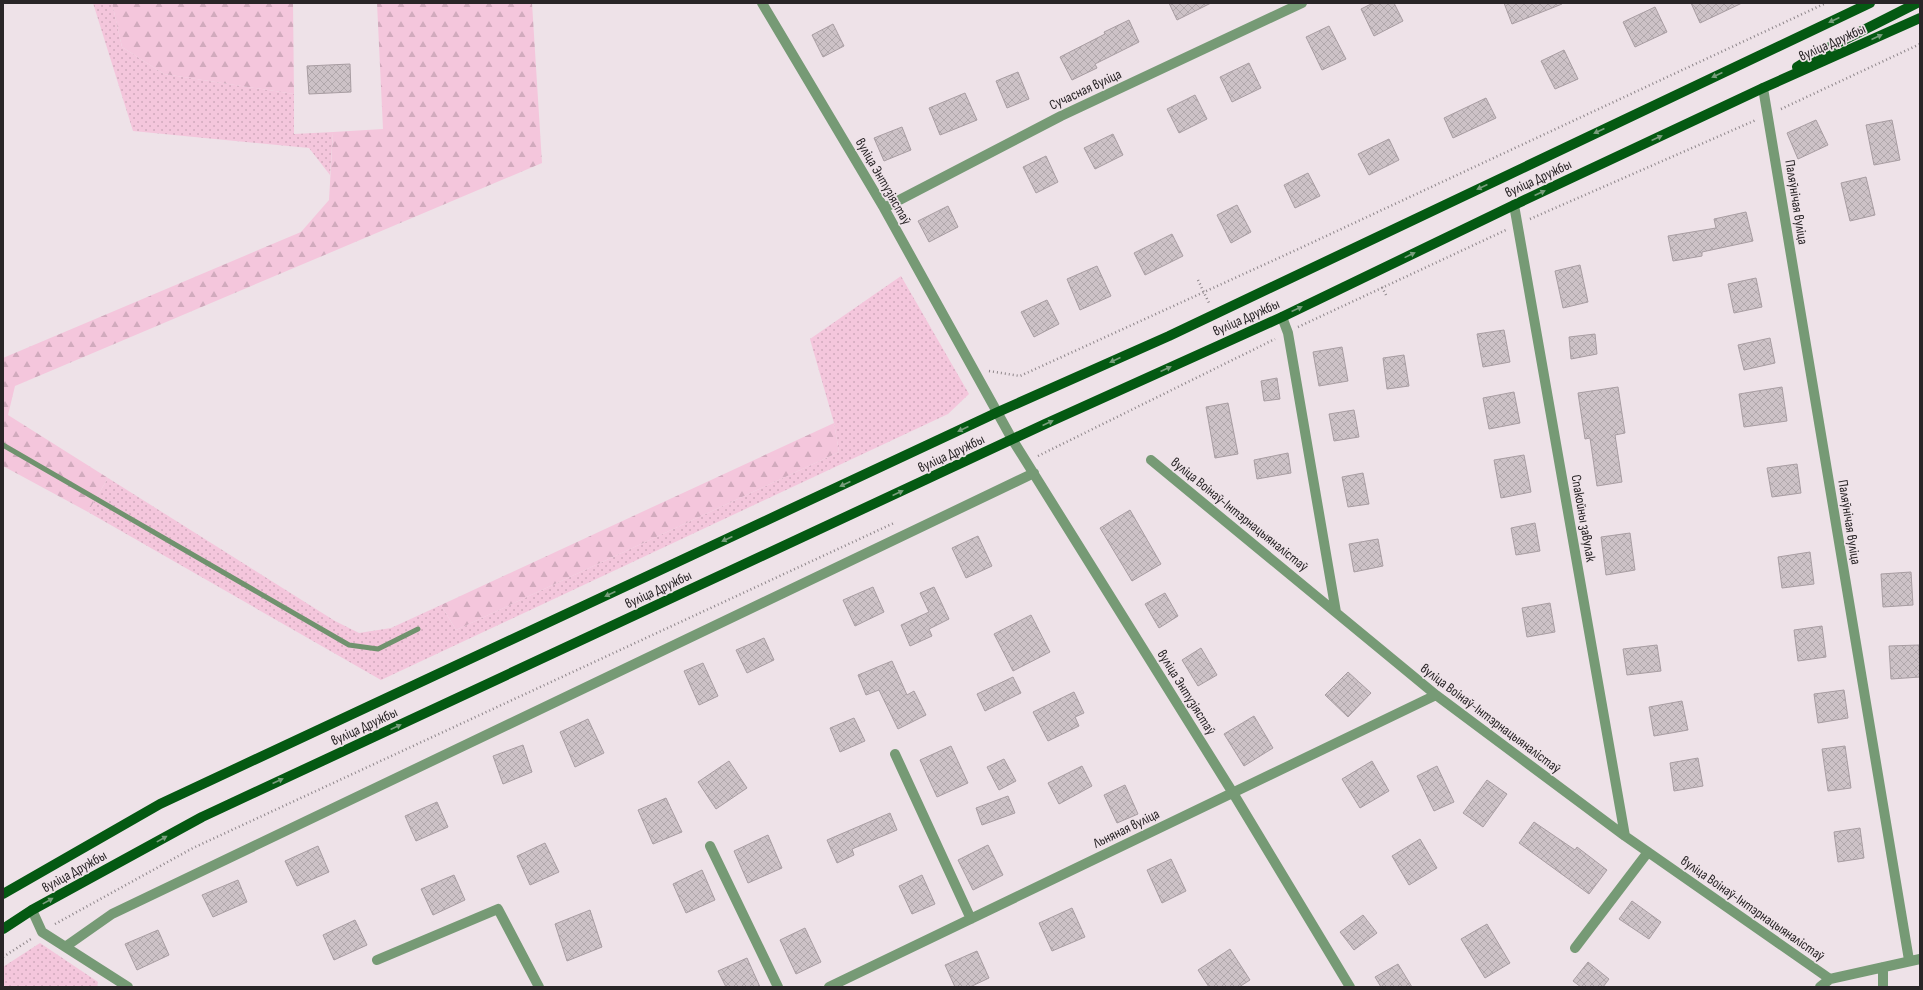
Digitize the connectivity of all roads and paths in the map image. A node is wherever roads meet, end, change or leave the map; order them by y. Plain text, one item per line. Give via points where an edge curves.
1 (762, 3) edge
2 (1302, 3) edge
3 (1826, 3) edge
4 (1870, 3) edge
5 (1917, 3) edge
6 (1920, 18) edge
7 (1920, 44) edge
8 (1763, 88) junction
9 (1781, 109) dead end
10 (1758, 119) dead end
11 (1514, 205) junction
12 (884, 208) junction
13 (1527, 220) dead end
14 (1508, 229) dead end
15 (1198, 280) dead end
16 (1204, 292) junction
17 (1214, 314) junction
18 (1282, 317) junction
19 (1296, 328) dead end
20 (1280, 336) dead end
21 (976, 376) junction
22 (998, 412) junction
23 (1012, 439) junction
24 (1037, 457) dead end
25 (1151, 460) dead end
26 (1034, 473) junction
27 (898, 522) dead end
28 (1336, 612) junction
29 (1436, 695) junction
30 (895, 754) dead end
31 (1233, 793) junction
32 (1625, 836) junction
33 (710, 846) dead end
34 (1648, 852) junction
35 (3, 894) edge
36 (32, 910) junction
37 (971, 919) junction
38 (51, 927) dead end
39 (3, 929) edge
40 (32, 938) dead end
41 (65, 947) junction
42 (1575, 948) dead end
43 (3, 957) edge
44 (1920, 959) edge
45 (377, 960) dead end
46 (1909, 960) junction
47 (1883, 967) junction
48 (1830, 979) junction
49 (128, 987) edge
50 (539, 987) edge
51 (778, 987) edge
52 (829, 987) edge
53 (1350, 987) edge
54 (1820, 987) edge
55 (1883, 987) edge

1 - 12 street, вуліца Энтузіястаў
2 - 12 street, Сучасная вуліца via 1061,116
3 - 16 path
4 -> 17 main road, вуліца Дружбы
5 - 8 main road via 1828,48
8 -> 6 main road, вуліца Дружбы
7 - 9 path
11 -> 8 main road, вуліца Дружбы
8 - 46 street, Паляўнічая вуліца
10 - 13 path
18 -> 11 main road, вуліца Дружбы
11 - 32 street, Спакойны завулак
12 - 21 street, вуліца Энтузіястаў
14 - 19 path
15 - 16 path
16 - 17 path
16 - 21 path via 1020,376 985,371
17 -> 22 main road, вуліца Дружбы
23 -> 18 main road, вуліца Дружбы
18 - 28 street via 1288,332
20 - 24 path
21 - 22 street, вуліца Энтузіястаў
22 - 23 street, вуліца Энтузіястаў
22 -> 35 main road, вуліца Дружбы via 160,804
23 - 26 street, вуліца Энтузіястаў
36 -> 23 main road, вуліца Дружбы via 202,817
25 - 28 street, вуліца Воінаў-Інтэрнацыяналістаў
26 - 31 street, вуліца Энтузіястаў
26 - 41 street via 112,914
27 - 38 path via 193,848
28 - 29 street, вуліца Воінаў-Інтэрнацыяналістаў
29 - 31 street, Льняная вуліца
29 - 32 street, вуліца Воінаў-Інтэрнацыяналістаў
30 - 37 street
31 - 37 street, Льняная вуліца
31 - 53 street, вуліца Энтузіястаў
32 - 34 street, вуліца Воінаў-Інтэрнацыяналістаў
33 - 51 street
34 - 42 street
34 - 48 street, вуліца Воінаў-Інтэрнацыяналістаў
36 - 39 main road, вуліца Дружбы
36 - 41 street via 42,932
37 - 52 street, Льняная вуліца
40 - 43 path
41 - 49 street
44 - 46 street
45 - 50 street via 498,909
46 - 47 street
47 - 48 street
47 - 55 street
48 - 54 street

